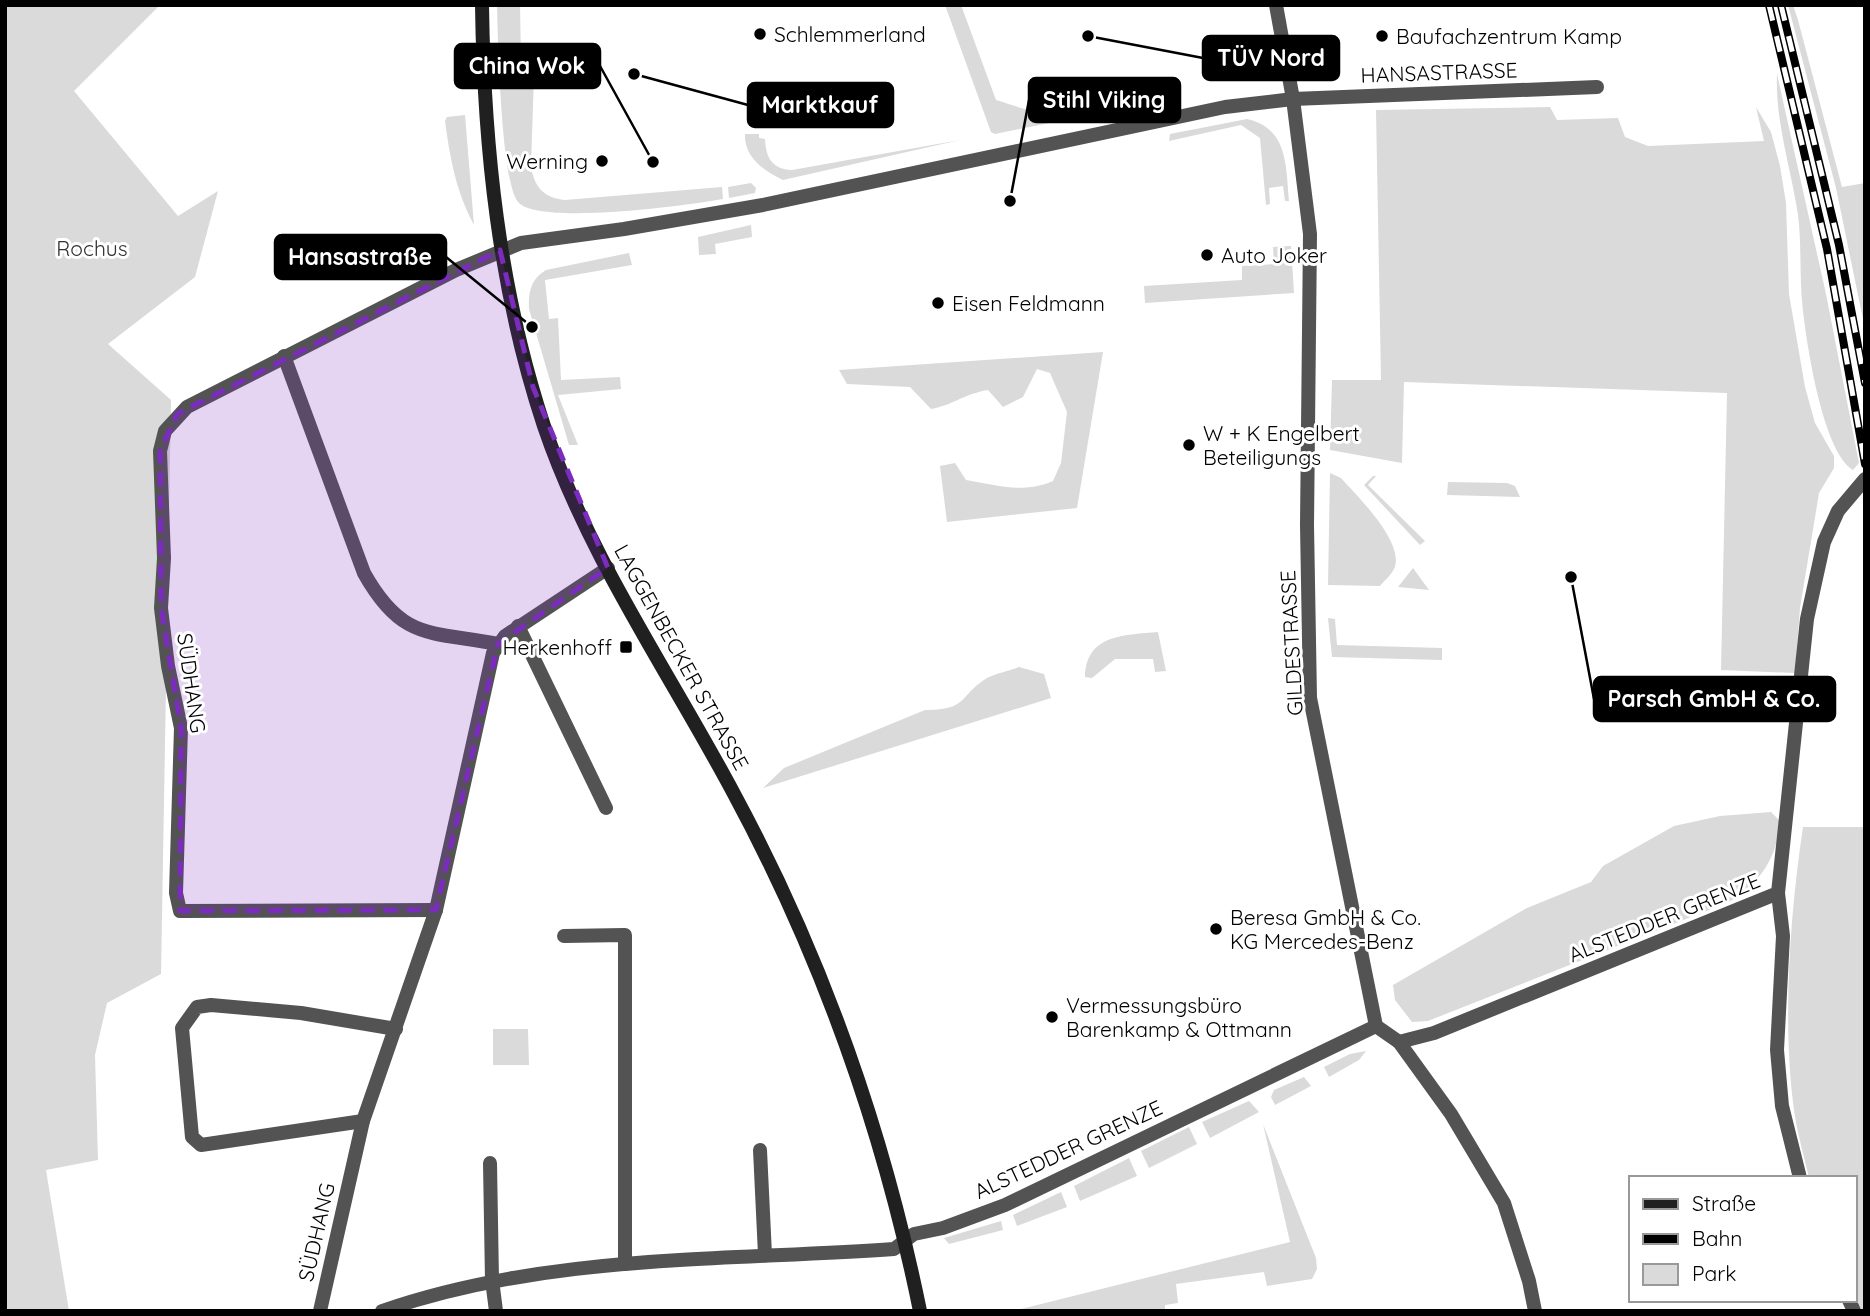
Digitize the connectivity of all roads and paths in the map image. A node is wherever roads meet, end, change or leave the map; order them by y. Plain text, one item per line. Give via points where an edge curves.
1 (482, 5) edge
2 (1276, 5) edge
3 (1597, 88) dead end
4 (1293, 99) junction
5 (500, 250) junction
6 (284, 356) junction
7 (1865, 479) edge
8 (608, 568) junction
9 (518, 626) junction
10 (498, 644) junction
11 (606, 808) dead end
12 (1778, 893) junction
13 (436, 910) junction
14 (564, 936) dead end
15 (1376, 1026) junction
16 (396, 1029) junction
17 (1399, 1042) junction
18 (363, 1121) junction
19 (760, 1150) dead end
20 (490, 1163) dead end
21 (1800, 1176) edge
22 (906, 1241) junction
23 (765, 1255) junction
24 (625, 1264) junction
25 (492, 1280) junction
26 (320, 1311) edge
27 (382, 1311) edge
28 (496, 1311) edge
29 (920, 1311) edge
30 (1535, 1311) edge

1 - 5 street, LAGGENBECKER STRASSE
2 - 4 street, GILDESTRASSE
3 - 4 street, HANSASTRASSE
4 - 5 street, HANSASTRASSE via 1225,107 764,205 520,243
4 - 15 street, GILDESTRASSE via 1310,234 1310,698
5 - 6 street, SÜDHANG
5 - 8 street, LAGGENBECKER STRASSE via 517,334 545,429
6 - 10 street via 363,573 377,597 399,619 424,633
6 - 13 street, SÜDHANG via 177,414 165,431 160,451 161,608 181,728 176,893 180,911
7 - 12 street, ALSTEDDER GRENZE via 1838,510 1824,542 1807,620
8 - 9 street
8 - 22 street, LAGGENBECKER STRASSE via 733,793 827,990
9 - 10 street
9 - 11 street
10 - 13 street, SÜDHANG
12 - 17 street, ALSTEDDER GRENZE via 1434,1033
12 - 21 street via 1783,936 1777,1050 1782,1106
13 - 16 street, SÜDHANG
14 - 24 street via 625,936
15 - 17 street
15 - 22 street, ALSTEDDER GRENZE via 1005,1205 914,1234
16 - 18 street, SÜDHANG
16 - 18 street via 301,1013 211,1005 197,1007 182,1028 192,1137 201,1145
17 - 30 street via 1451,1114 1504,1203
18 - 26 street, SÜDHANG
19 - 23 street
20 - 25 street
22 - 23 street, ALSTEDDER GRENZE via 894,1249
22 - 29 street, LAGGENBECKER STRASSE
23 - 24 street, ALSTEDDER GRENZE
24 - 25 street, ALSTEDDER GRENZE
25 - 27 street, ALSTEDDER GRENZE via 429,1294
25 - 28 street

